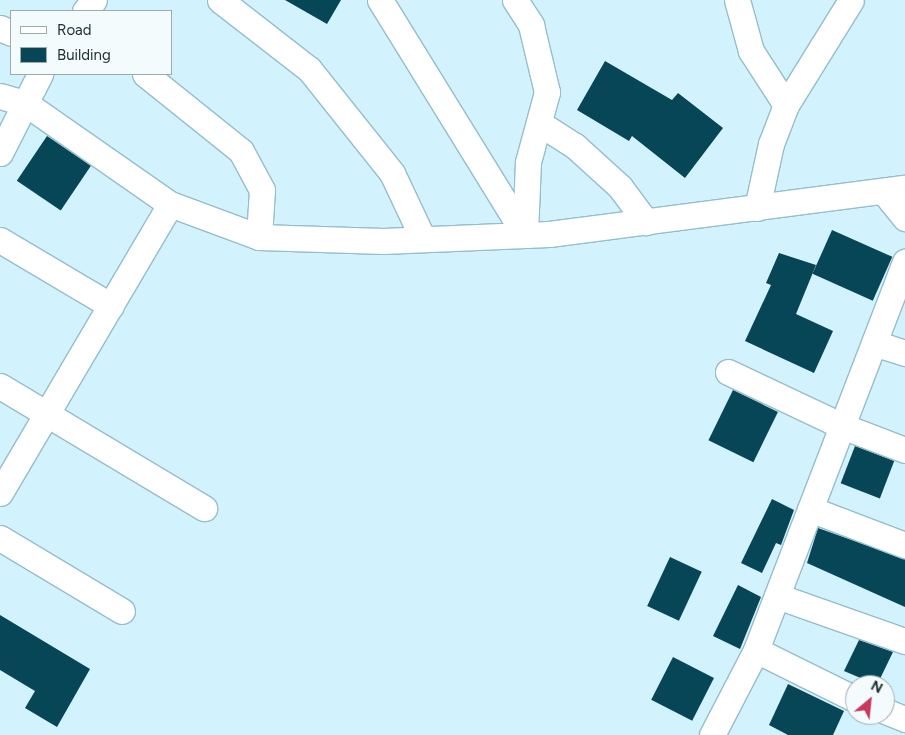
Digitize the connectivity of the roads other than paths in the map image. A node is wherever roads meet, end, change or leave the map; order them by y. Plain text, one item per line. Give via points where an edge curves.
1 (94, 0) edge
2 (220, 0) edge
3 (380, 0) edge
4 (515, 0) edge
5 (737, 0) edge
6 (851, 0) edge
7 (86, 10) edge
8 (39, 75) edge
9 (146, 75) edge
10 (0, 96) edge
11 (24, 103) junction
12 (786, 106) junction
13 (539, 123) junction
14 (0, 153) edge
15 (894, 189) edge
16 (170, 204) junction
17 (758, 208) junction
18 (905, 218) edge
19 (646, 222) junction
20 (525, 235) junction
21 (259, 236) junction
22 (423, 239) junction
23 (0, 240) edge
24 (905, 262) edge
25 (111, 306) junction
26 (874, 342) junction
27 (905, 353) edge
28 (728, 372) dead end
29 (0, 386) edge
30 (47, 414) junction
31 (842, 426) junction
32 (905, 450) edge
33 (0, 493) edge
34 (204, 508) dead end
35 (810, 509) junction
36 (0, 538) edge
37 (905, 545) edge
38 (777, 596) junction
39 (122, 611) dead end
40 (905, 641) edge
41 (756, 650) junction
42 (845, 694) edge
43 (712, 735) edge

1 - 7 street
2 - 22 street via 309,69 392,172
3 - 20 street
4 - 13 street via 531,25 547,92
5 - 12 street via 751,51
6 - 12 street
8 - 11 street
9 - 21 street via 241,151 262,190
10 - 11 street
11 - 14 street
11 - 16 street
12 - 17 street via 771,144
13 - 19 street via 575,146 620,187
13 - 20 street via 528,162
15 - 17 street
15 - 18 street
16 - 21 street
16 - 25 street
17 - 19 street
19 - 20 street
20 - 22 street
21 - 22 street
23 - 25 street
24 - 26 street
25 - 30 street
26 - 27 street
26 - 31 street
28 - 31 street
29 - 30 street
30 - 33 street
30 - 34 street
31 - 32 street
31 - 35 street
35 - 37 street
35 - 38 street
36 - 39 street
38 - 40 street
38 - 41 street
41 - 42 street
41 - 43 street

